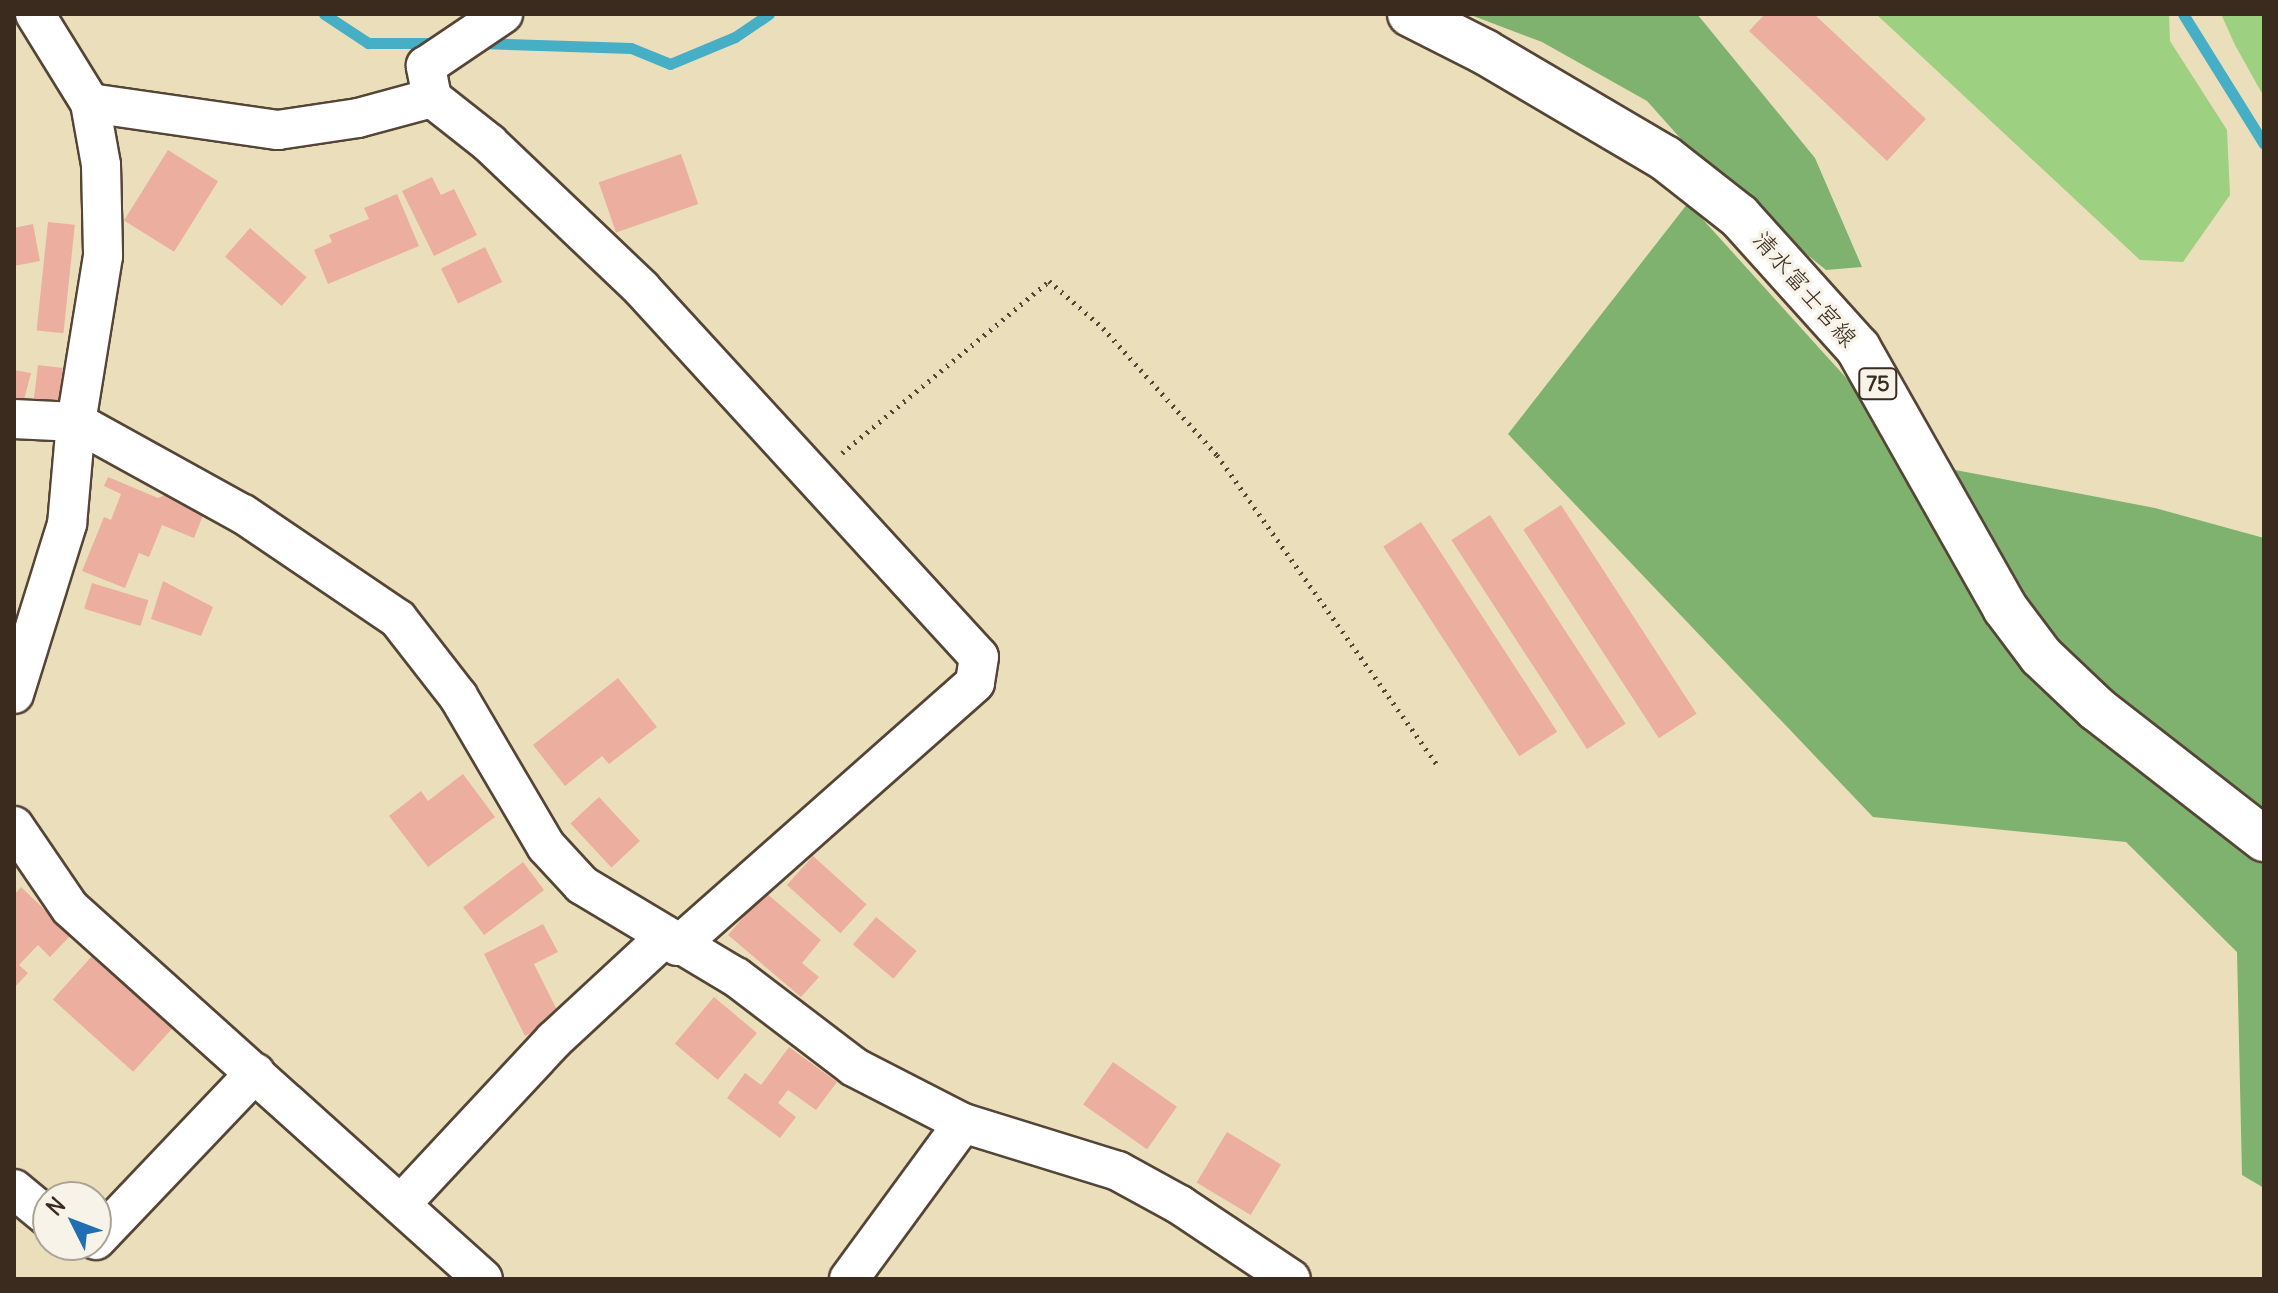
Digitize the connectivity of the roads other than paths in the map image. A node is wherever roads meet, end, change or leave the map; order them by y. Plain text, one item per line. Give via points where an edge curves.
1 (35, 14) edge
2 (503, 14) edge
3 (1410, 14) edge
4 (432, 98) junction
5 (90, 103) junction
6 (14, 419) edge
7 (76, 422) junction
8 (14, 694) edge
9 (14, 826) edge
10 (2264, 839) edge
11 (671, 942) junction
12 (255, 1073) junction
13 (963, 1123) junction
14 (14, 1189) edge
15 (402, 1203) junction
16 (32, 1204) edge
17 (112, 1223) edge
18 (1234, 1263) edge
19 (483, 1279) edge
20 (849, 1279) edge
21 (1291, 1279) edge

1 - 5 street
2 - 4 street via 426,66
3 - 10 main road, 清水富士宮線 / 75 via 1665,158 1739,216 1858,348 2005,608 2041,656 2097,709
4 - 5 street via 358,118 278,130
4 - 11 street via 489,143 641,288 979,657 975,683
5 - 7 street via 101,165 103,256
6 - 7 street
7 - 8 street via 67,524
7 - 11 street via 243,514 398,619 458,696 546,846 582,885
9 - 12 street via 70,908
11 - 13 street via 736,977 854,1067
11 - 15 street via 554,1040
12 - 15 street
12 - 17 street
13 - 18 street via 1118,1171 1180,1205
13 - 20 street
14 - 16 street
15 - 19 street
18 - 21 street

